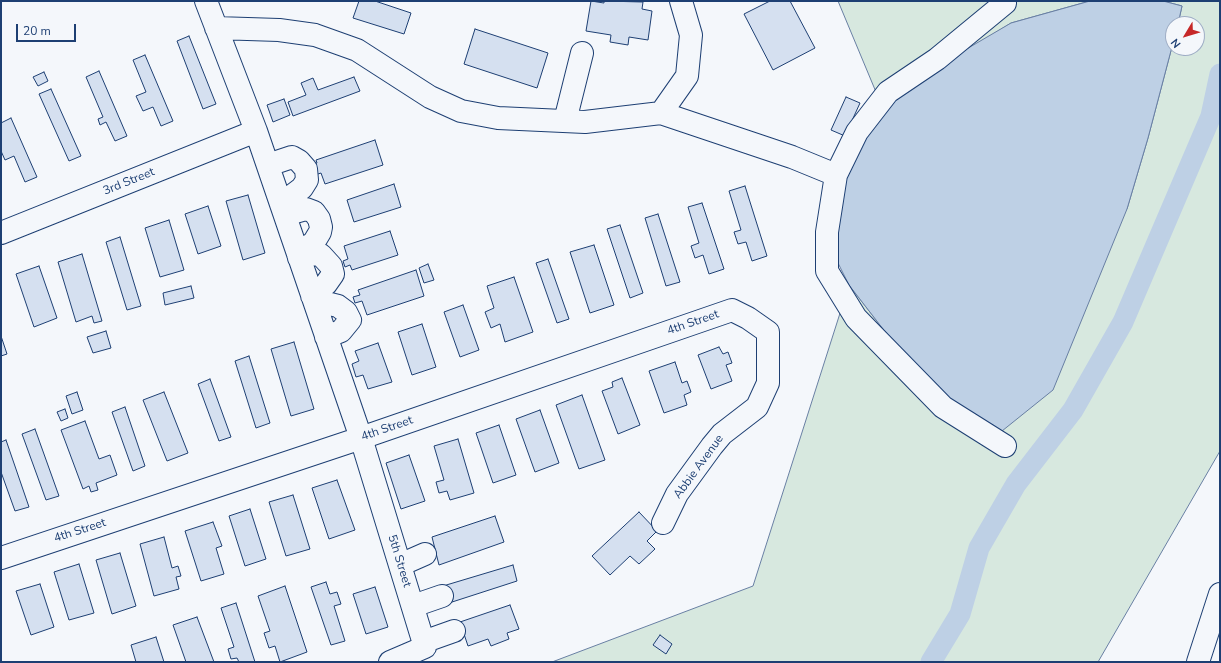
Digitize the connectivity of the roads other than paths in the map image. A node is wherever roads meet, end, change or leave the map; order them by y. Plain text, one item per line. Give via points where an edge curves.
1 (206, 1) edge
2 (681, 1) edge
3 (1005, 3) dead end
4 (216, 28) junction
5 (582, 53) dead end
6 (661, 113) junction
7 (565, 121) junction
8 (256, 131) junction
9 (268, 165) junction
10 (836, 175) junction
11 (283, 210) junction
12 (1, 233) edge
13 (299, 256) junction
14 (768, 332) joint
15 (361, 438) junction
16 (1005, 446) dead end
17 (663, 523) dead end
18 (426, 554) dead end
19 (1, 558) edge
20 (400, 565) junction
21 (1220, 594) edge
22 (442, 596) dead end
23 (412, 606) junction
24 (454, 631) dead end
25 (427, 651) edge
26 (390, 662) edge
27 (1198, 662) edge

1 - 4 street, 5th Street
2 - 6 street via 691,35 687,76
3 - 10 street via 937,59 888,92 857,132
4 - 7 street via 278,30 315,35 357,50 430,97 461,111 498,118
4 - 8 street, 5th Street
5 - 7 street
6 - 7 street via 584,122
6 - 10 street via 792,157
8 - 9 street, 5th Street
8 - 12 street, 3rd Street
9 - 11 street, 5th Street
9 - 11 street via 292,157 306,169 306,180 302,188
10 - 16 street via 827,232 827,271 856,318 943,407
11 - 13 street, 5th Street
11 - 13 street via 306,209 314,212 319,219 320,232 314,242
13 - 15 street, 5th Street
14 - 15 street, 4th Street via 732,310
14 - 17 street, Abbie Avenue via 768,383 756,407 722,434 712,446 677,494
15 - 19 street, 4th Street
15 - 20 street, 5th Street
18 - 20 street
20 - 23 street, 5th Street
21 - 27 street
22 - 23 street
23 - 25 street, 5th Street
24 - 25 street
25 - 26 street

